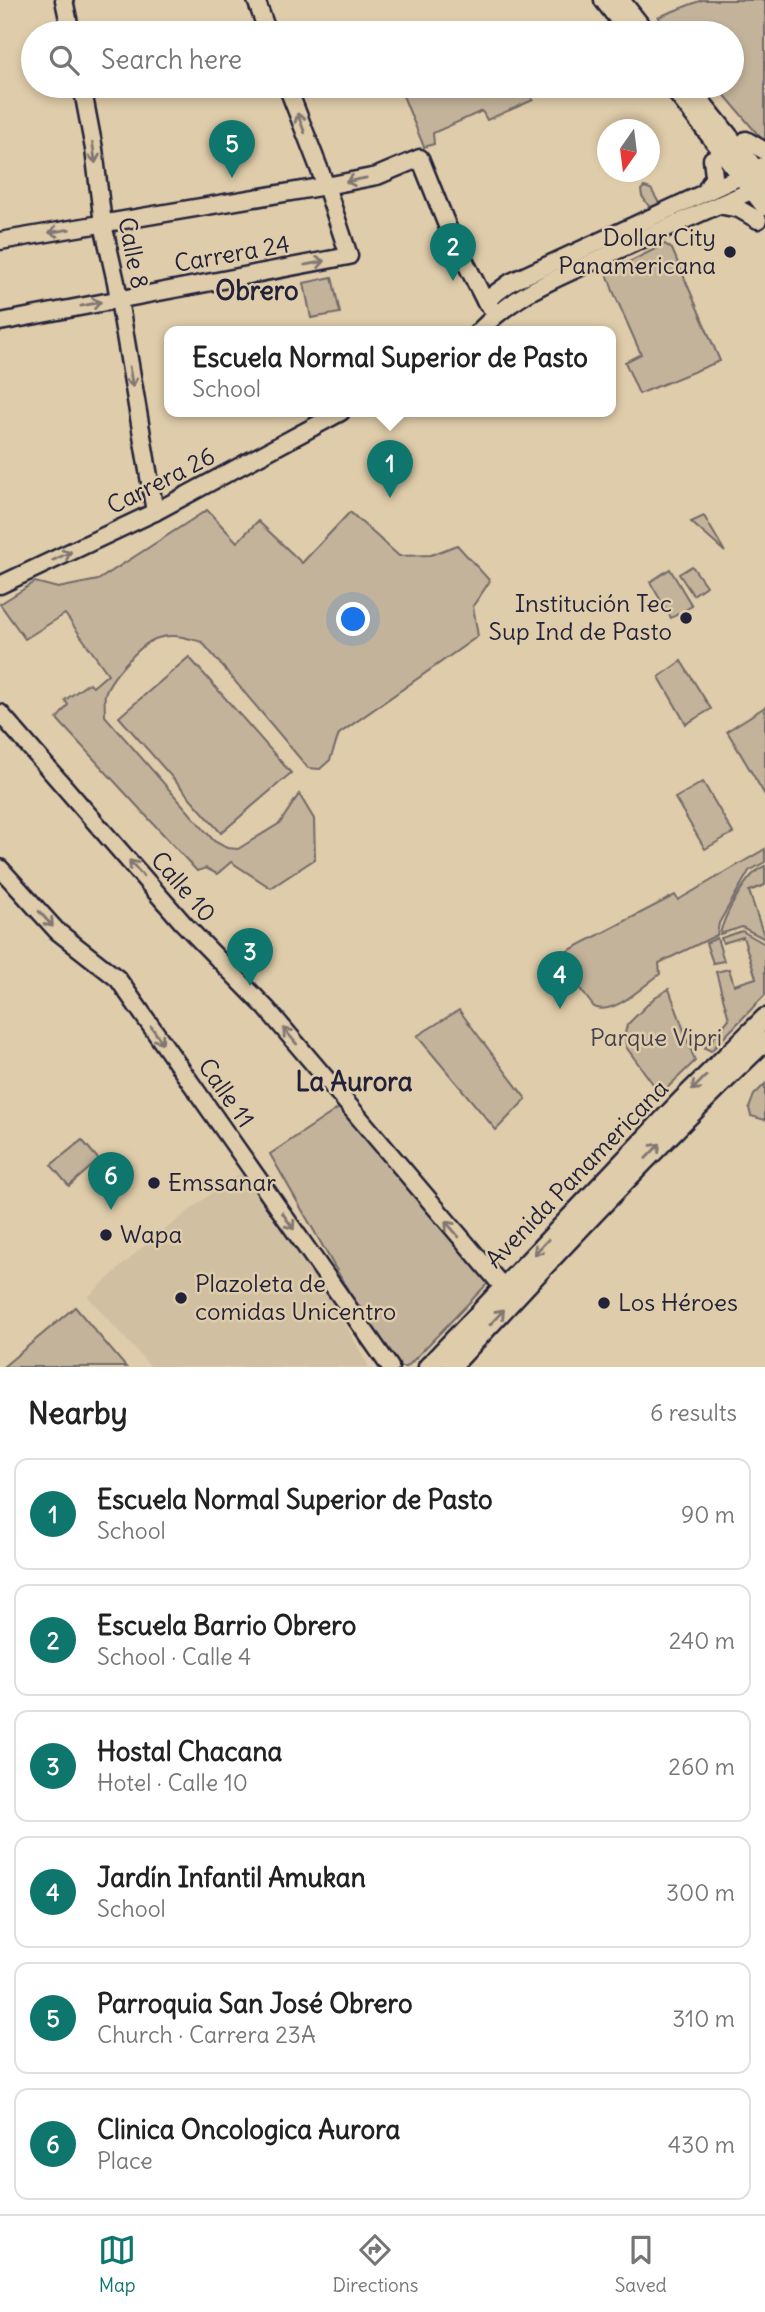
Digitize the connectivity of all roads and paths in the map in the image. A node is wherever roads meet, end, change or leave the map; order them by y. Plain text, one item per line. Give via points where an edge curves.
1 (64, 0) edge
2 (256, 0) edge
3 (604, 0) edge
4 (620, 0) edge
5 (68, 21) edge
6 (264, 21) edge
7 (621, 21) edge
8 (637, 21) edge
9 (84, 98) edge
10 (292, 98) edge
11 (683, 98) edge
12 (697, 98) edge
13 (746, 140) dead end
14 (765, 150) edge
15 (712, 159) dead end
16 (757, 178) edge
17 (326, 186) junction
18 (705, 192) junction
19 (718, 205) junction
20 (761, 213) edge
21 (103, 224) junction
22 (0, 241) edge
23 (118, 299) junction
24 (491, 307) junction
25 (0, 322) edge
26 (481, 326) edge
27 (332, 417) edge
28 (155, 512) junction
29 (0, 586) edge
30 (0, 713) edge
31 (0, 868) edge
32 (765, 1018) edge
33 (765, 1041) edge
34 (497, 1280) dead end
35 (390, 1367) edge
36 (428, 1367) edge
37 (451, 1367) edge

1 - 5 street
2 - 6 street
3 - 7 main road
4 - 8 main road
9 -> 21 street, Calle 8
17 -> 10 street
11 - 16 main road
12 - 16 main road
13 - 14 street
15 - 18 street via 715,176
16 - 18 street
16 - 19 street
16 - 20 main road
17 - 21 street
23 -> 17 street, Carrera 24 via 349,256
24 -> 17 street via 448,228 420,158 377,176
18 - 24 street via 512,282
19 - 20 street
19 - 24 street
21 -> 22 street
21 - 23 street, Calle 8
25 -> 23 street, Carrera 24
23 -> 28 street, Calle 8
24 - 26 street
27 - 28 street, Carrera 26
29 -> 28 street, Carrera 26
34 -> 30 street, Calle 10 via 267,1009 183,923
31 -> 35 street, Calle 11 via 57,931 118,979
32 -> 36 main road, Avenida Panamericana
37 -> 33 main road, Avenida Panamericana via 600,1214 683,1120

